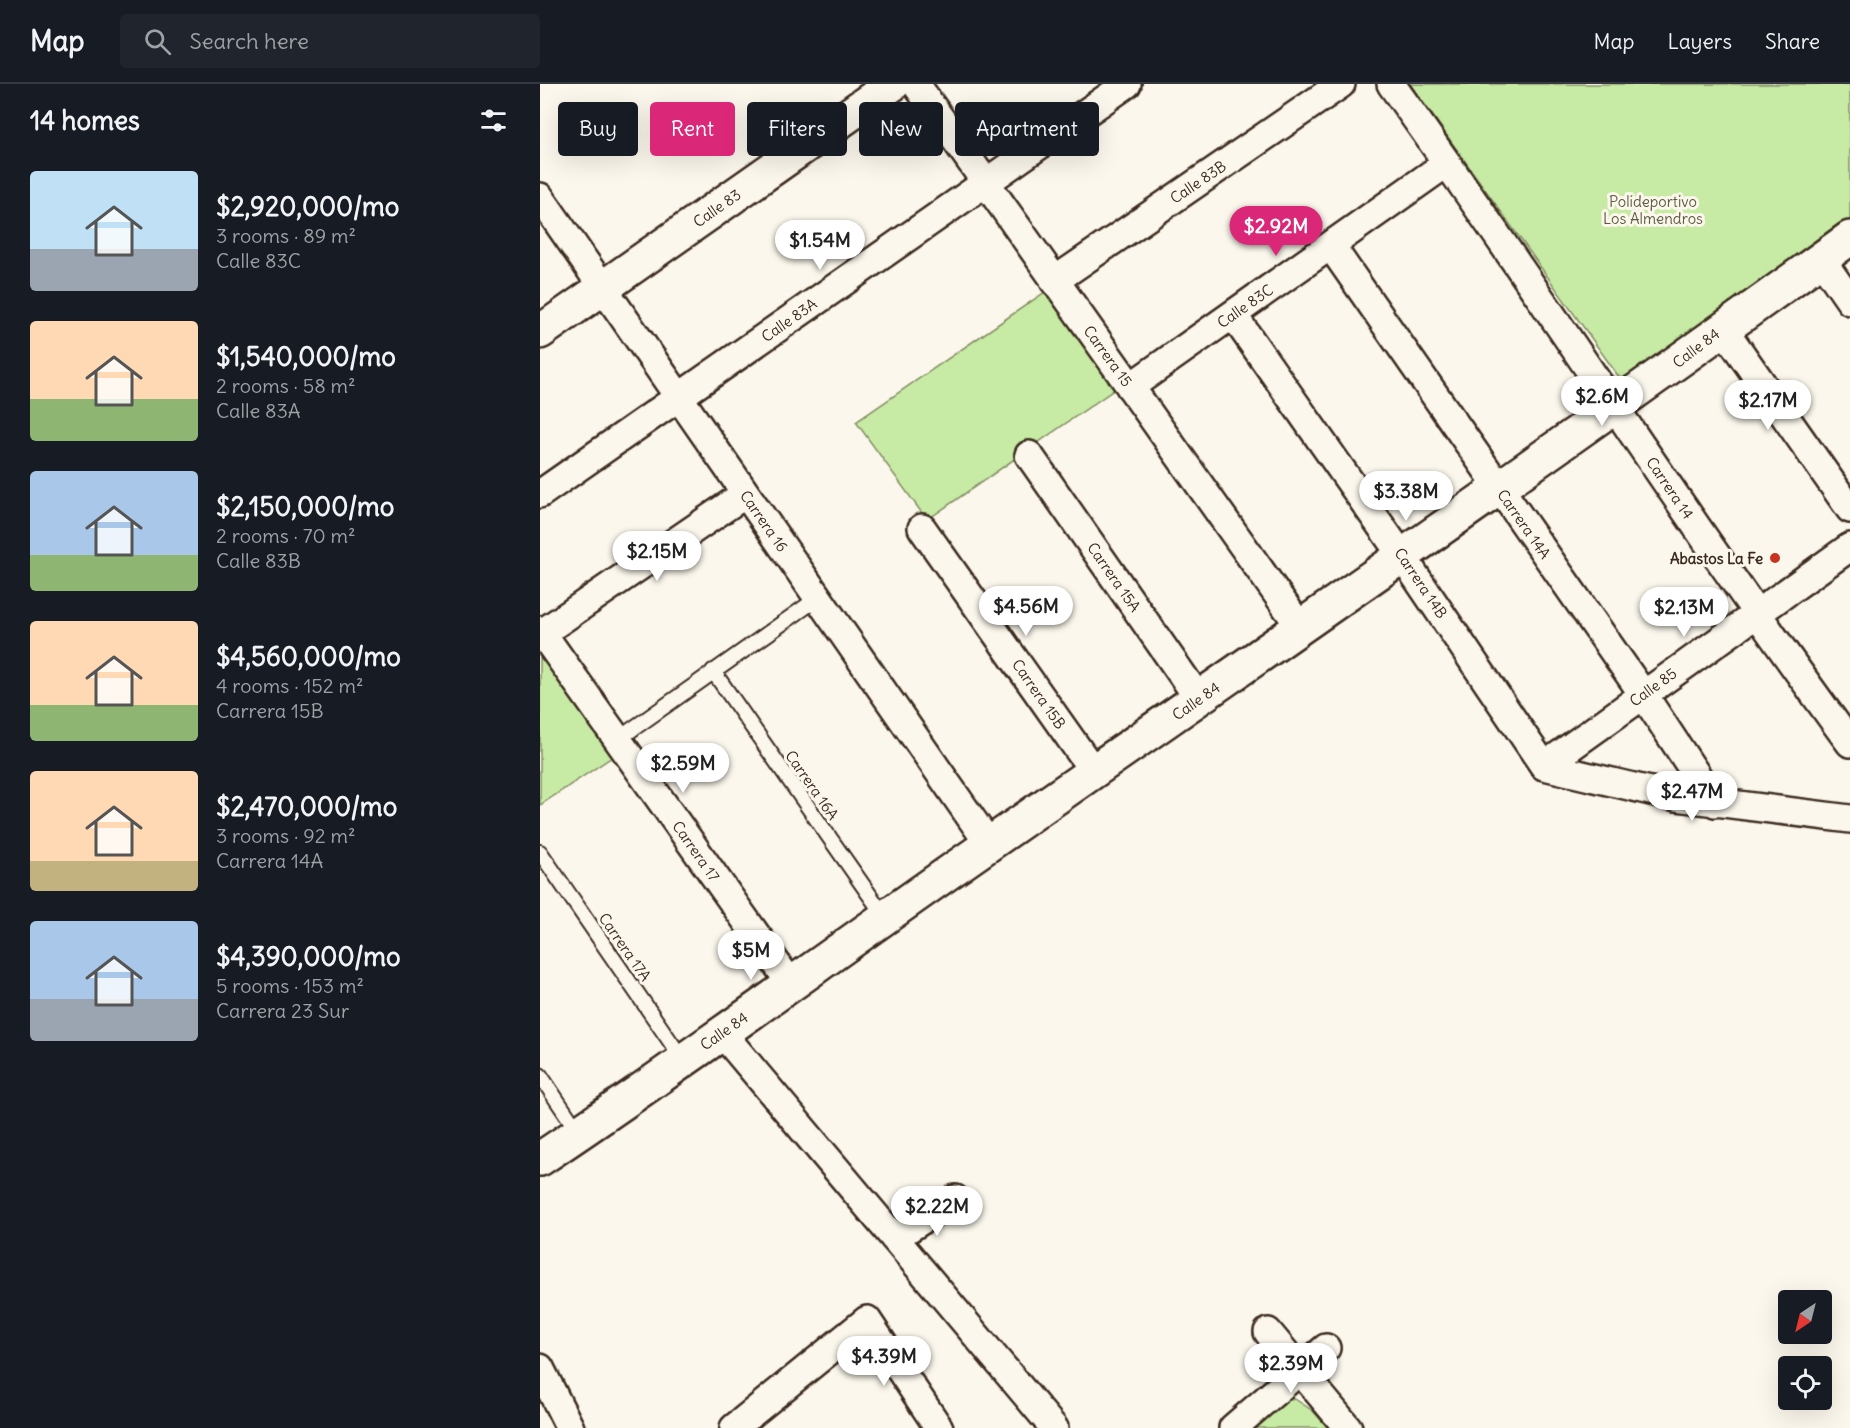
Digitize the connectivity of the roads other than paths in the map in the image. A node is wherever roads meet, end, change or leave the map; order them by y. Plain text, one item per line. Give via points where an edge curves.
1 (893, 84) edge
2 (916, 84) edge
3 (1127, 84) edge
4 (1341, 84) edge
5 (1391, 84) edge
6 (1447, 163) junction
7 (986, 184) junction
8 (540, 197) edge
9 (1850, 238) edge
10 (1331, 246) junction
11 (1821, 259) junction
12 (1054, 280) junction
13 (603, 288) junction
14 (1850, 301) edge
15 (1233, 315) junction
16 (1723, 328) junction
17 (540, 332) edge
18 (1130, 387) junction
19 (679, 396) junction
20 (1616, 407) junction
21 (1029, 455) dead end
22 (1498, 486) junction
23 (745, 494) junction
24 (540, 495) edge
25 (1850, 509) edge
26 (922, 528) dead end
27 (1850, 547) edge
28 (1402, 556) junction
29 (818, 598) junction
30 (1755, 614) junction
31 (1301, 628) junction
32 (541, 631) edge
33 (713, 671) junction
34 (1643, 694) junction
35 (1199, 699) junction
36 (617, 740) junction
37 (1850, 742) edge
38 (1544, 766) junction
39 (1094, 772) junction
40 (1715, 803) junction
41 (1850, 819) edge
42 (989, 844) junction
43 (540, 852) edge
44 (885, 917) junction
45 (791, 984) junction
46 (722, 1033) junction
47 (683, 1060) junction
48 (540, 1075) edge
49 (579, 1133) junction
50 (540, 1159) edge
51 (955, 1199) dead end
52 (894, 1238) junction
53 (1268, 1332) dead end
54 (1326, 1348) dead end
55 (540, 1368) edge
56 (1300, 1370) junction
57 (570, 1428) edge
58 (734, 1428) edge
59 (939, 1428) edge
60 (1054, 1428) edge
61 (1233, 1428) edge
62 (1348, 1428) edge

1 - 13 street, Calle 83
2 - 7 street, Carrera 15
3 - 7 street, Calle 83A
4 - 12 street, Calle 83B
5 - 6 street, Carrera 14
6 - 10 street, Calle 83C
6 - 20 street, Carrera 14
7 - 12 street, Carrera 15
7 - 19 street, Calle 83A
8 - 13 street, Carrera 16
9 - 11 street, Calle 84
10 - 15 street, Calle 83C
10 - 22 street, Carrera 14A
11 - 14 street
11 - 16 street, Calle 84
12 - 18 street, Carrera 15
13 - 17 street, Calle 83
13 - 19 street, Carrera 16
15 - 18 street, Calle 83C
15 - 28 street, Carrera 14B
16 - 20 street, Calle 84
16 - 25 street
18 - 31 street, Carrera 15
19 - 23 street, Carrera 16
19 - 24 street, Calle 83A
20 - 22 street, Calle 84
20 - 30 street, Carrera 14
21 - 35 street, Carrera 15A
22 - 28 street, Calle 84
22 - 34 street, Carrera 14A
23 - 29 street, Carrera 16
23 - 32 street
26 - 39 street, Carrera 15B
27 - 30 street, Calle 85
28 - 31 street, Calle 84
28 - 38 street, Carrera 14B
29 - 33 lane
29 - 42 street, Carrera 16
30 - 34 street, Calle 85
30 - 37 street, Carrera 14
31 - 35 street, Calle 84
32 - 36 street, Carrera 17
33 - 36 lane
33 - 44 lane, Carrera 16A
34 - 38 street, Calle 85
34 - 40 street, Carrera 14A
35 - 39 street, Calle 84
36 - 45 street, Carrera 17
38 - 40 street
39 - 42 street, Calle 84
40 - 41 street
42 - 44 street, Calle 84
43 - 47 lane, Carrera 17A
44 - 45 street, Calle 84
45 - 46 street, Calle 84
46 - 47 street, Calle 84
46 - 52 street
47 - 49 street, Calle 84
48 - 49 lane
49 - 50 street, Calle 84
51 - 52 street
52 - 60 street
53 - 56 street
54 - 56 street
55 - 57 street
56 - 61 street
56 - 62 street
58 - 59 street via 867,1320

